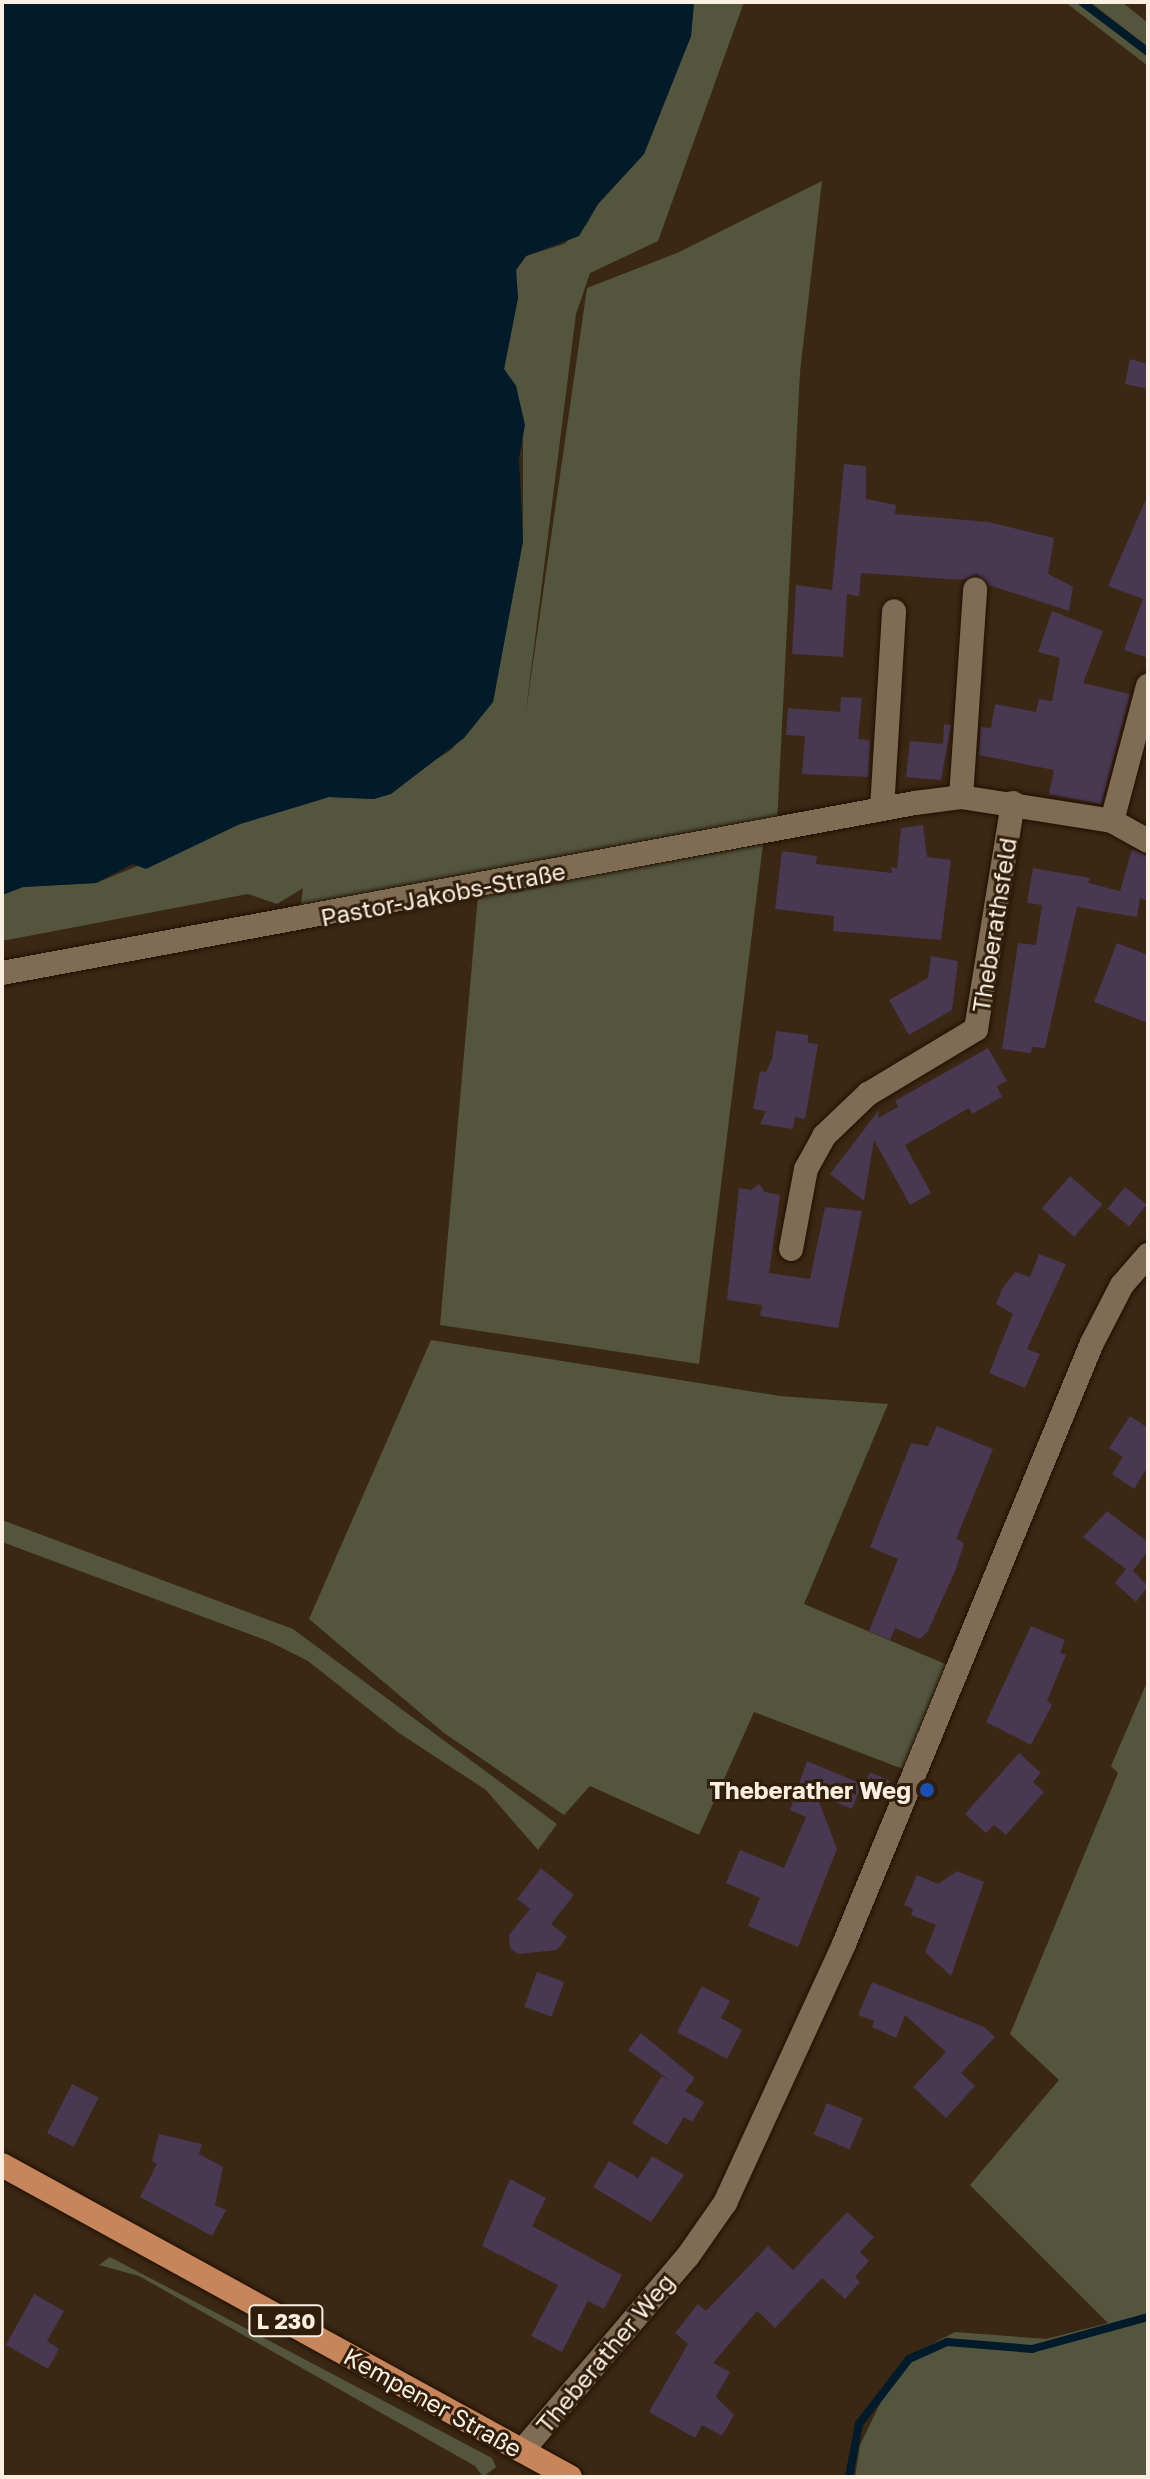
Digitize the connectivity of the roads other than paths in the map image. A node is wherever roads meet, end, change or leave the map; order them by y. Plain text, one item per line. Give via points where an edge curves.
1 (975, 589) dead end
2 (894, 611) dead end
3 (1148, 686) edge
4 (961, 797) junction
5 (1013, 803) junction
6 (882, 809) junction
7 (1112, 821) junction
8 (1148, 841) edge
9 (2, 973) edge
10 (791, 1249) dead end
11 (1148, 1255) edge
12 (2, 2165) edge
13 (522, 2451) junction
14 (570, 2477) edge

1 - 4 street
2 - 6 street
3 - 7 street
4 - 5 street, Pastor-Jakobs-Straße
4 - 6 street, Pastor-Jakobs-Straße
5 - 7 street, Pastor-Jakobs-Straße
5 - 10 street, Theberathsfeld via 976,1029 868,1094 824,1136 806,1169
6 - 9 street, Pastor-Jakobs-Straße
7 - 8 street, Pastor-Jakobs-Straße
11 - 13 street, Theberather Weg via 1122,1285 1092,1343 844,1944 731,2192 688,2256
12 - 13 main road, Kempener Straße / L 230
13 - 14 main road, Kempener Straße / L 230

